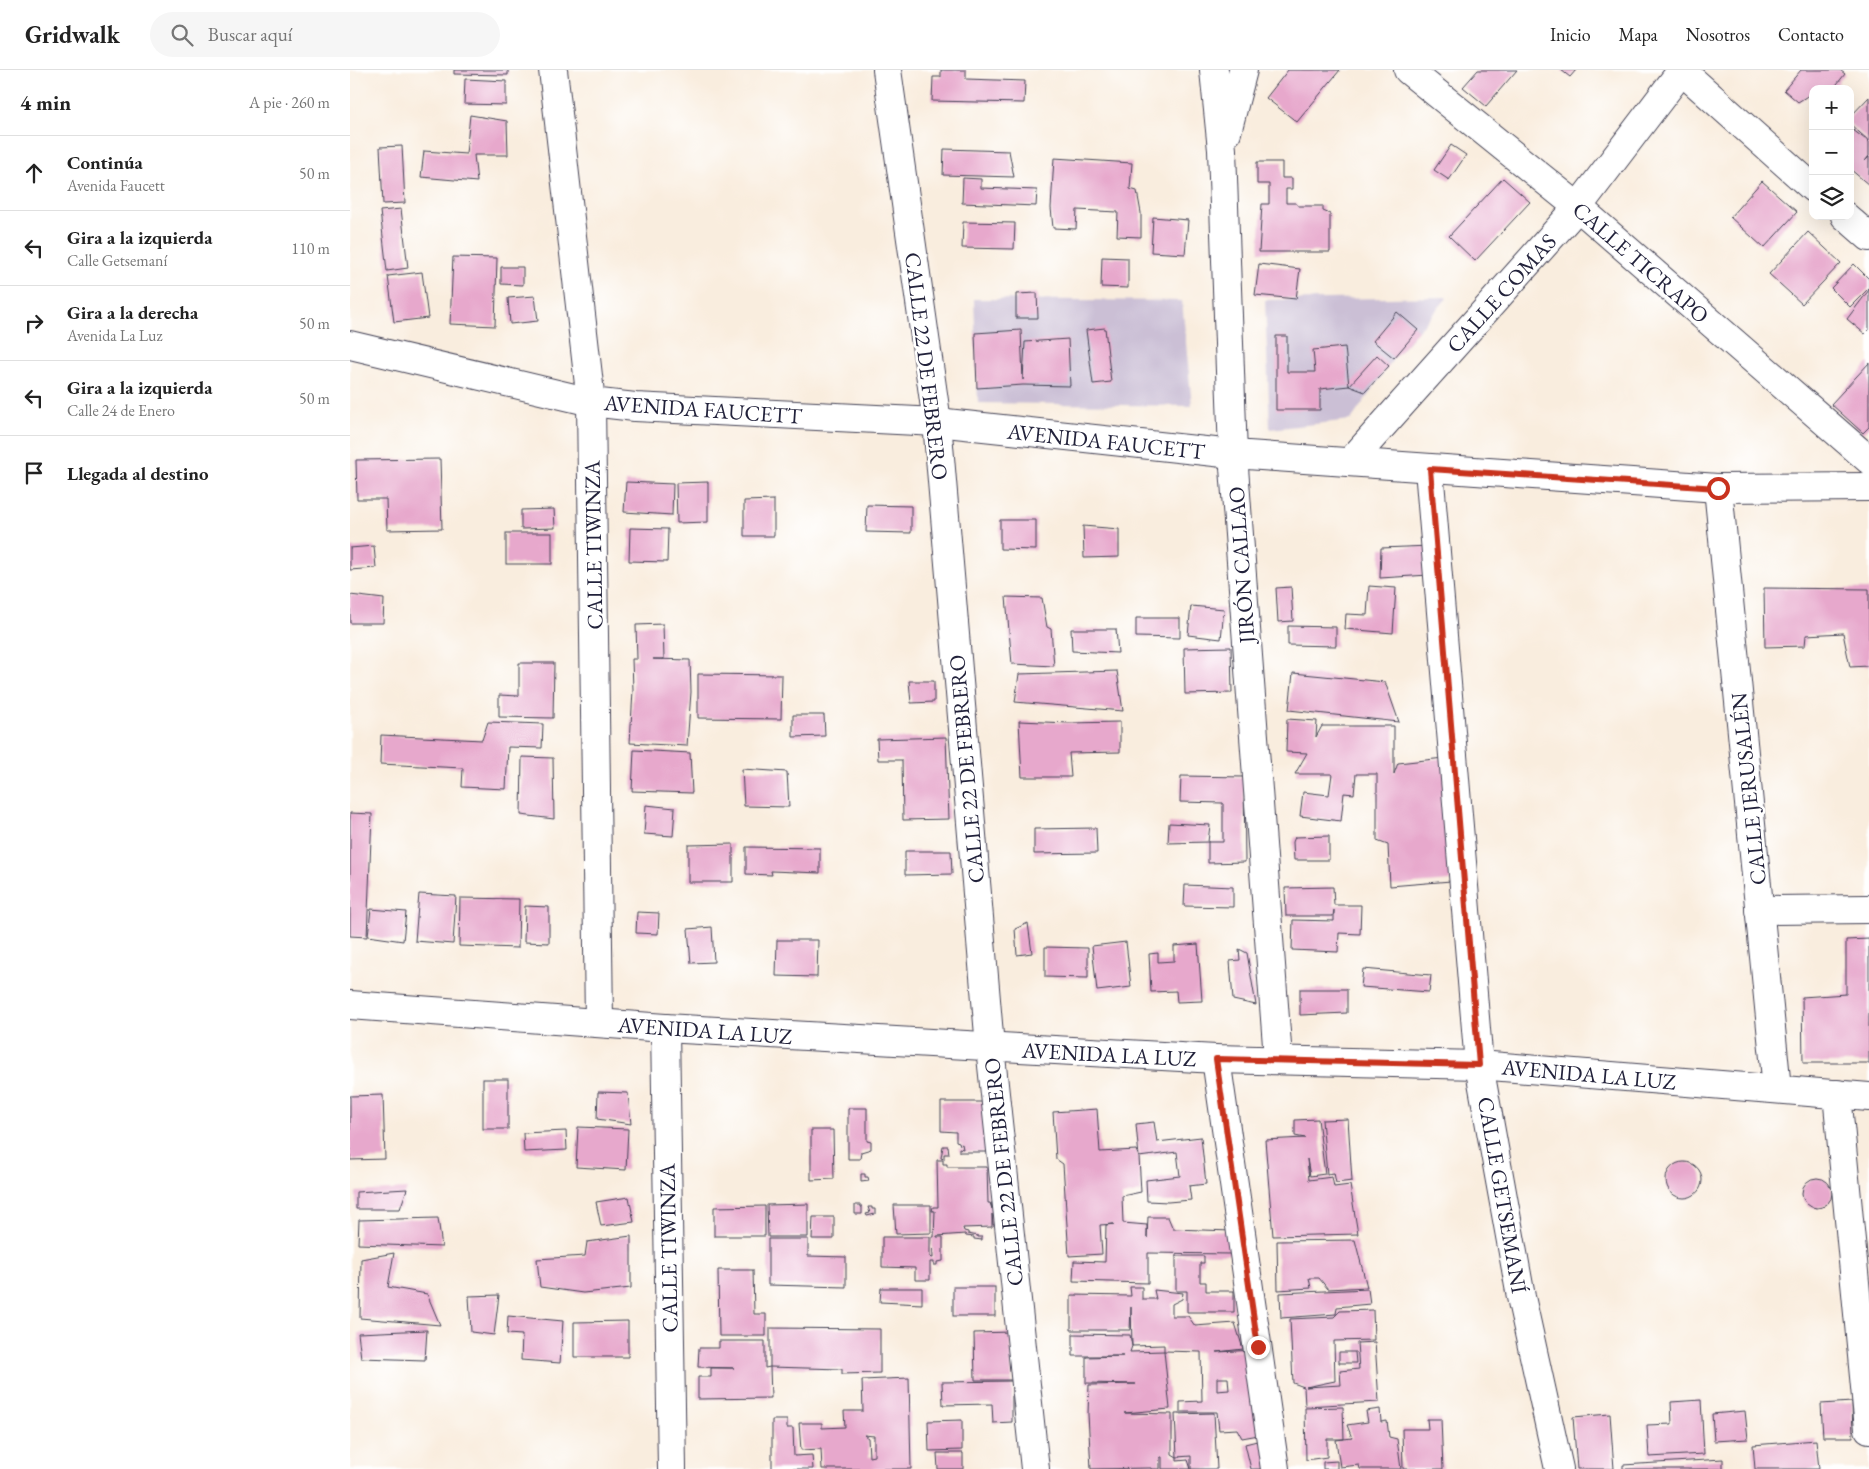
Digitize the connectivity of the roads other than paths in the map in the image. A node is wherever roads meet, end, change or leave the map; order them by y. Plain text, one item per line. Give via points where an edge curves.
1 (553, 70) edge
2 (887, 70) edge
3 (1214, 70) edge
4 (1243, 70) edge
5 (1408, 70) edge
6 (1682, 70) edge
7 (1222, 150) junction
8 (1809, 184) edge
9 (1578, 207) junction
10 (1850, 220) edge
11 (1869, 237) edge
12 (350, 345) edge
13 (591, 402) junction
14 (937, 422) junction
15 (1233, 454) junction
16 (1869, 460) edge
17 (1350, 462) junction
18 (1430, 469) junction
19 (1869, 487) edge
20 (1718, 488) junction
21 (1869, 909) edge
22 (1759, 910) junction
23 (350, 1005) edge
24 (599, 1023) junction
25 (665, 1028) junction
26 (990, 1047) junction
27 (1216, 1059) junction
28 (1278, 1059) junction
29 (1479, 1065) junction
30 (1777, 1089) junction
31 (1837, 1094) junction
32 (1869, 1097) edge
33 (1869, 1429) edge
34 (672, 1469) edge
35 (1035, 1469) edge
36 (1276, 1469) edge
37 (1559, 1469) edge

1 - 13 street, CALLE TIWINZA
2 - 14 street, CALLE 22 DE FEBRERO
3 - 7 street, JIRÓN CALLAO
4 - 7 street
5 - 9 street, CALLE TICRAPO
6 - 8 street
6 - 9 street, CALLE COMAS
7 - 15 street, JIRÓN CALLAO
9 - 16 street, CALLE TICRAPO
9 - 17 street, CALLE COMAS
10 - 11 street
12 - 13 street, AVENIDA FAUCETT
13 - 14 street, AVENIDA FAUCETT
13 - 24 street, CALLE TIWINZA
14 - 15 street, AVENIDA FAUCETT
14 - 26 street, CALLE 22 DE FEBRERO
15 - 17 street, AVENIDA FAUCETT
15 - 28 street, JIRÓN CALLAO
17 - 18 street, AVENIDA FAUCETT
18 - 20 street, AVENIDA FAUCETT
18 - 29 street, CALLE GETSEMANÍ
19 - 20 street, AVENIDA FAUCETT
20 - 22 street, CALLE JERUSALÉN
21 - 22 street
22 - 30 street, CALLE JERUSALÉN
23 - 24 street, AVENIDA LA LUZ
24 - 25 street, AVENIDA LA LUZ
25 - 26 street, AVENIDA LA LUZ
25 - 34 street, CALLE TIWINZA
26 - 27 street, AVENIDA LA LUZ
26 - 35 street, CALLE 22 DE FEBRERO
27 - 28 street, AVENIDA LA LUZ
27 - 36 street
28 - 29 street, AVENIDA LA LUZ
29 - 30 street, AVENIDA LA LUZ
29 - 37 street, CALLE GETSEMANÍ via 1521,1297
30 - 31 street, AVENIDA LA LUZ
31 - 32 street, AVENIDA LA LUZ
31 - 33 street

